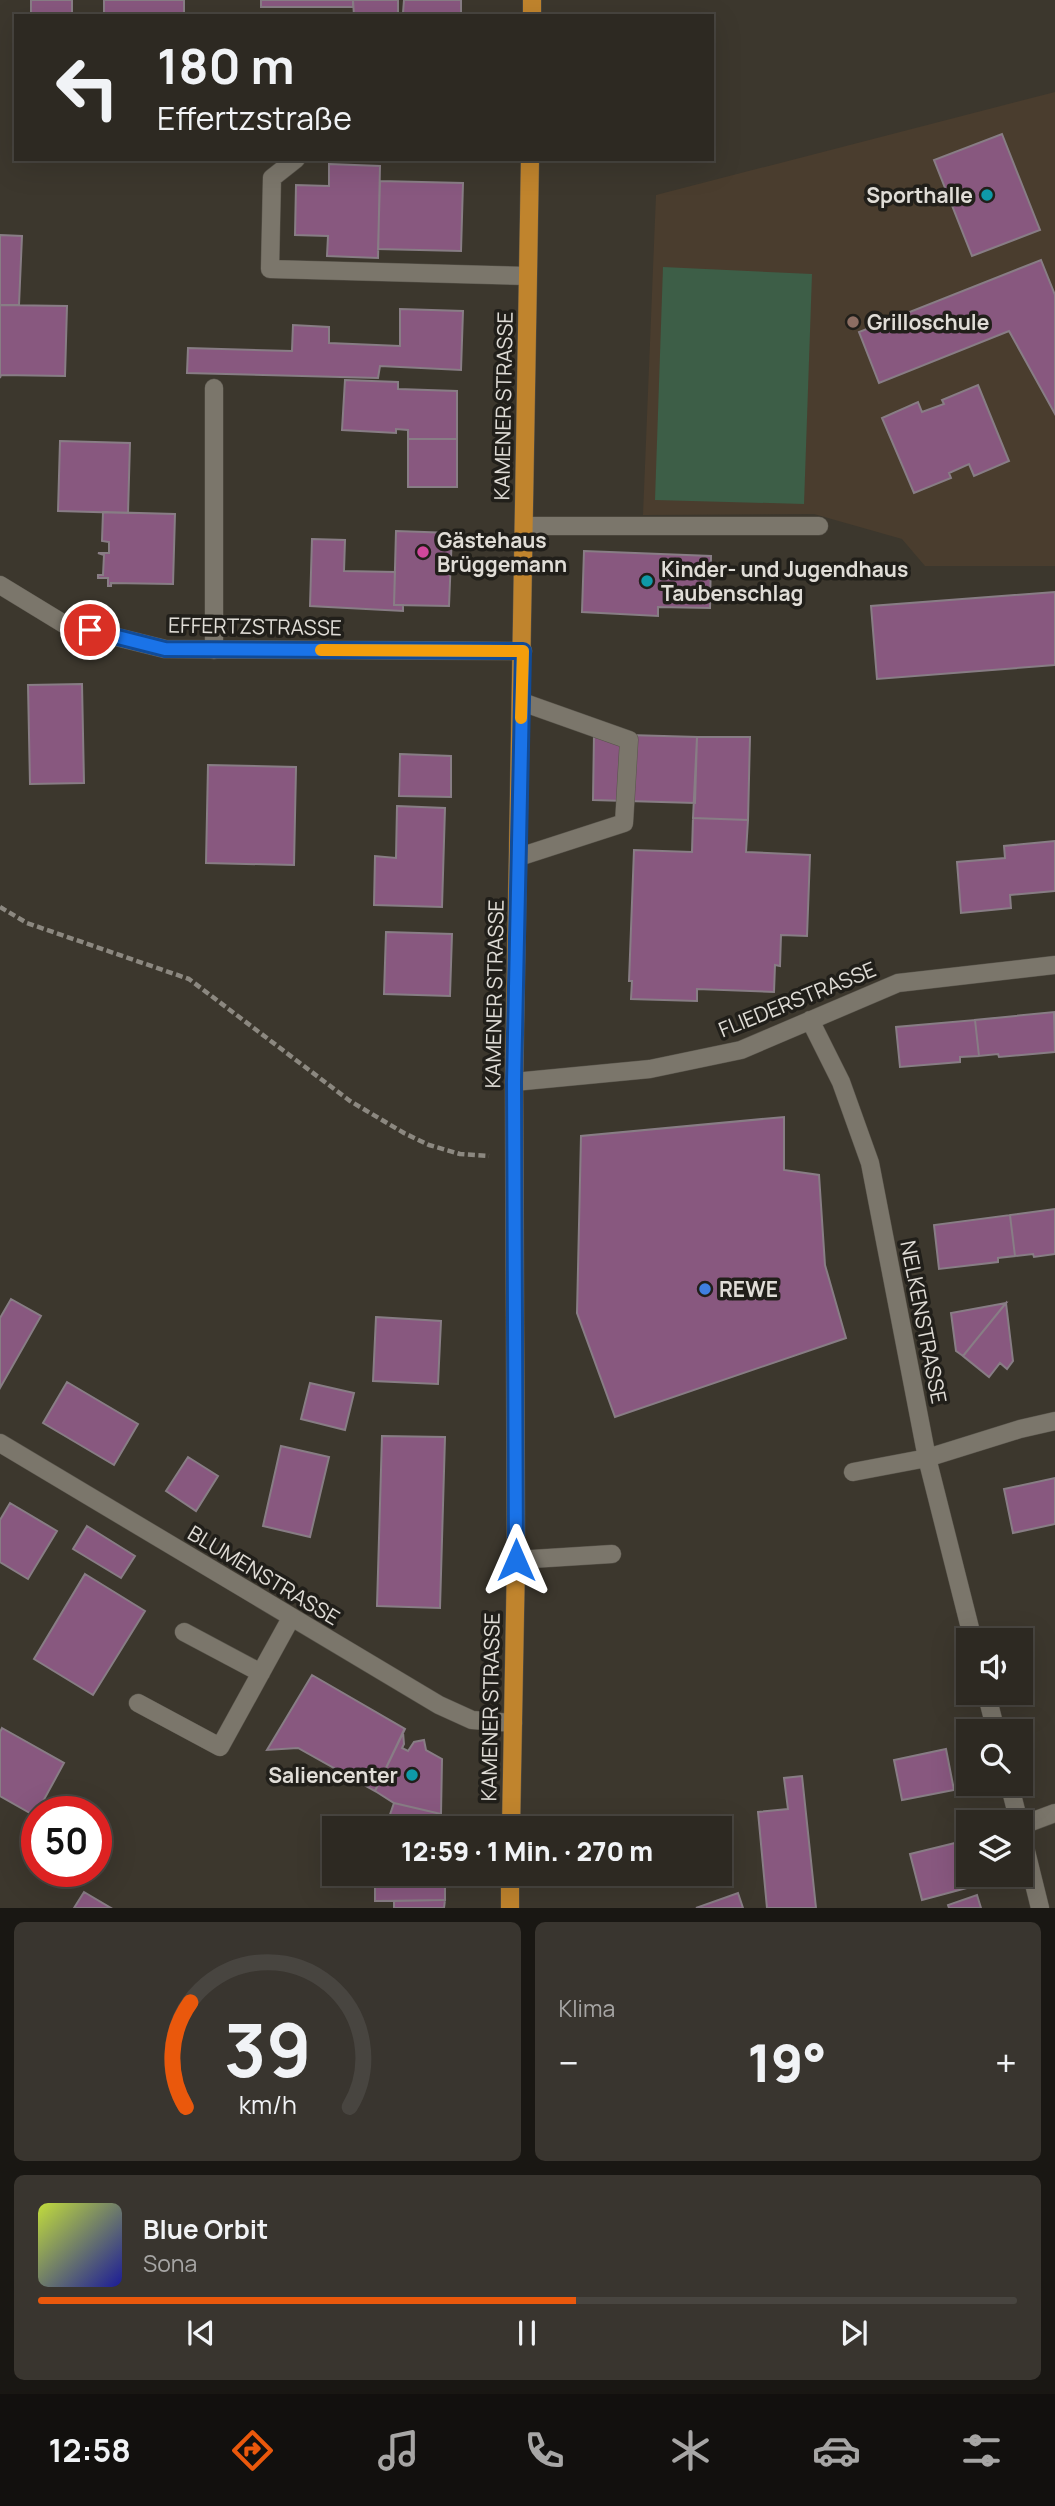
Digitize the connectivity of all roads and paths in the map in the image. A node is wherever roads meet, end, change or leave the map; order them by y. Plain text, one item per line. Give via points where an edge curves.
1 (293, 161) edge
2 (530, 161) edge
3 (527, 276) junction
4 (214, 388) dead end
5 (524, 526) junction
6 (819, 526) dead end
7 (0, 585) edge
8 (214, 650) junction
9 (523, 651) junction
10 (522, 702) junction
11 (519, 857) junction
12 (0, 907) edge
13 (1055, 965) edge
14 (810, 1020) junction
15 (514, 1082) junction
16 (514, 1157) junction
17 (1055, 1421) edge
18 (0, 1443) edge
19 (926, 1458) junction
20 (853, 1472) dead end
21 (611, 1554) dead end
22 (516, 1560) junction
23 (291, 1618) junction
24 (970, 1628) edge
25 (184, 1632) dead end
26 (261, 1673) junction
27 (138, 1703) dead end
28 (513, 1723) junction
29 (1055, 1813) edge
30 (511, 1816) edge
31 (1033, 1821) edge
32 (1033, 1879) edge
33 (510, 1886) edge
34 (510, 1908) edge
35 (1040, 1908) edge

1 - 3 street via 272,178 270,269
2 - 3 main road, KAMENER STRASSE
3 - 5 main road, KAMENER STRASSE
4 - 8 street
5 - 6 street
5 - 9 main road, KAMENER STRASSE
7 - 8 street, EFFERTZSTRASSE via 64,624 165,649
8 - 9 street, EFFERTZSTRASSE
9 - 10 main road, KAMENER STRASSE
10 - 11 main road, KAMENER STRASSE
10 - 11 street via 629,740 624,823
11 - 15 main road, KAMENER STRASSE
12 - 16 path via 27,923 190,979 349,1101 404,1133 460,1154
13 - 14 street, FLIEDERSTRASSE via 898,983
14 - 15 street, FLIEDERSTRASSE via 741,1050 663,1066
14 - 19 street, NELKENSTRASSE via 841,1082 870,1163
15 - 16 main road, KAMENER STRASSE
16 - 22 main road, KAMENER STRASSE
17 - 19 street
18 - 23 street, BLUMENSTRASSE
19 - 20 street
19 - 24 street, NELKENSTRASSE
21 - 22 street
22 - 28 main road, KAMENER STRASSE
23 - 26 street
23 - 28 street, BLUMENSTRASSE via 439,1705 472,1720
25 - 26 street
26 - 27 street via 220,1747
28 - 30 main road, KAMENER STRASSE
29 - 31 street
32 - 35 street
33 - 34 main road

